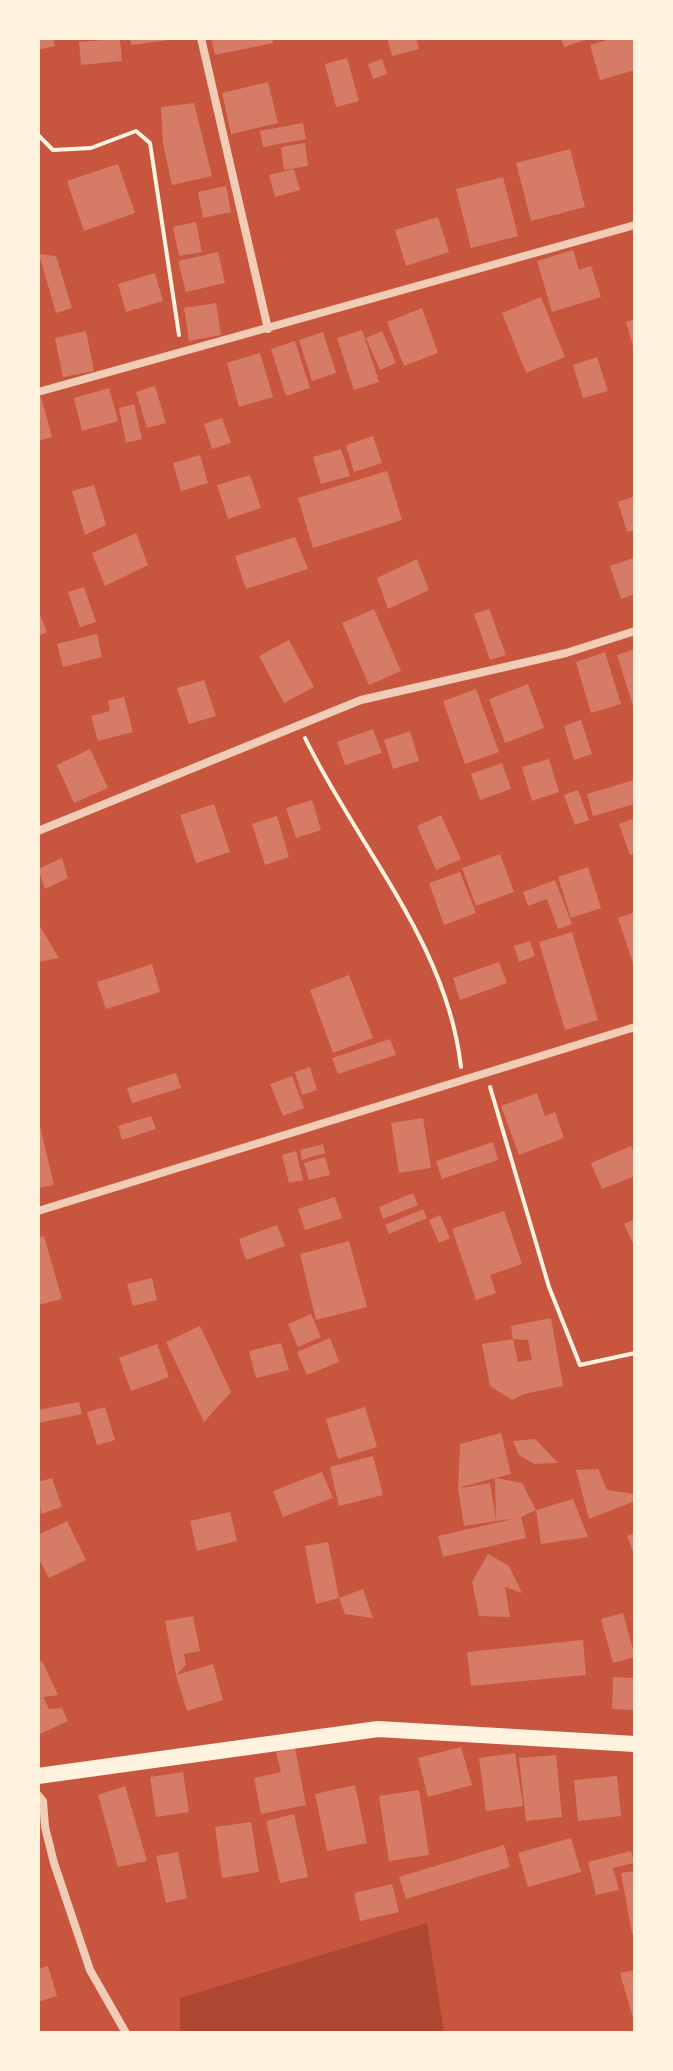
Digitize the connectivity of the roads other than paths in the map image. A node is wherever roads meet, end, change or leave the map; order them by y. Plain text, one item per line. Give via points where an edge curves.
1 (201, 38) edge
2 (635, 225) edge
3 (268, 329) junction
4 (38, 392) edge
5 (635, 631) edge
6 (38, 831) edge
7 (635, 1027) edge
8 (38, 1211) edge
9 (635, 1744) edge
10 (38, 1776) edge
11 (38, 1795) edge
12 (126, 2033) edge

1 - 3 street
2 - 3 street
3 - 4 street
5 - 6 street via 566,653 361,700
7 - 8 street
9 - 10 main road via 378,1729
11 - 12 street via 54,1863 90,1970

